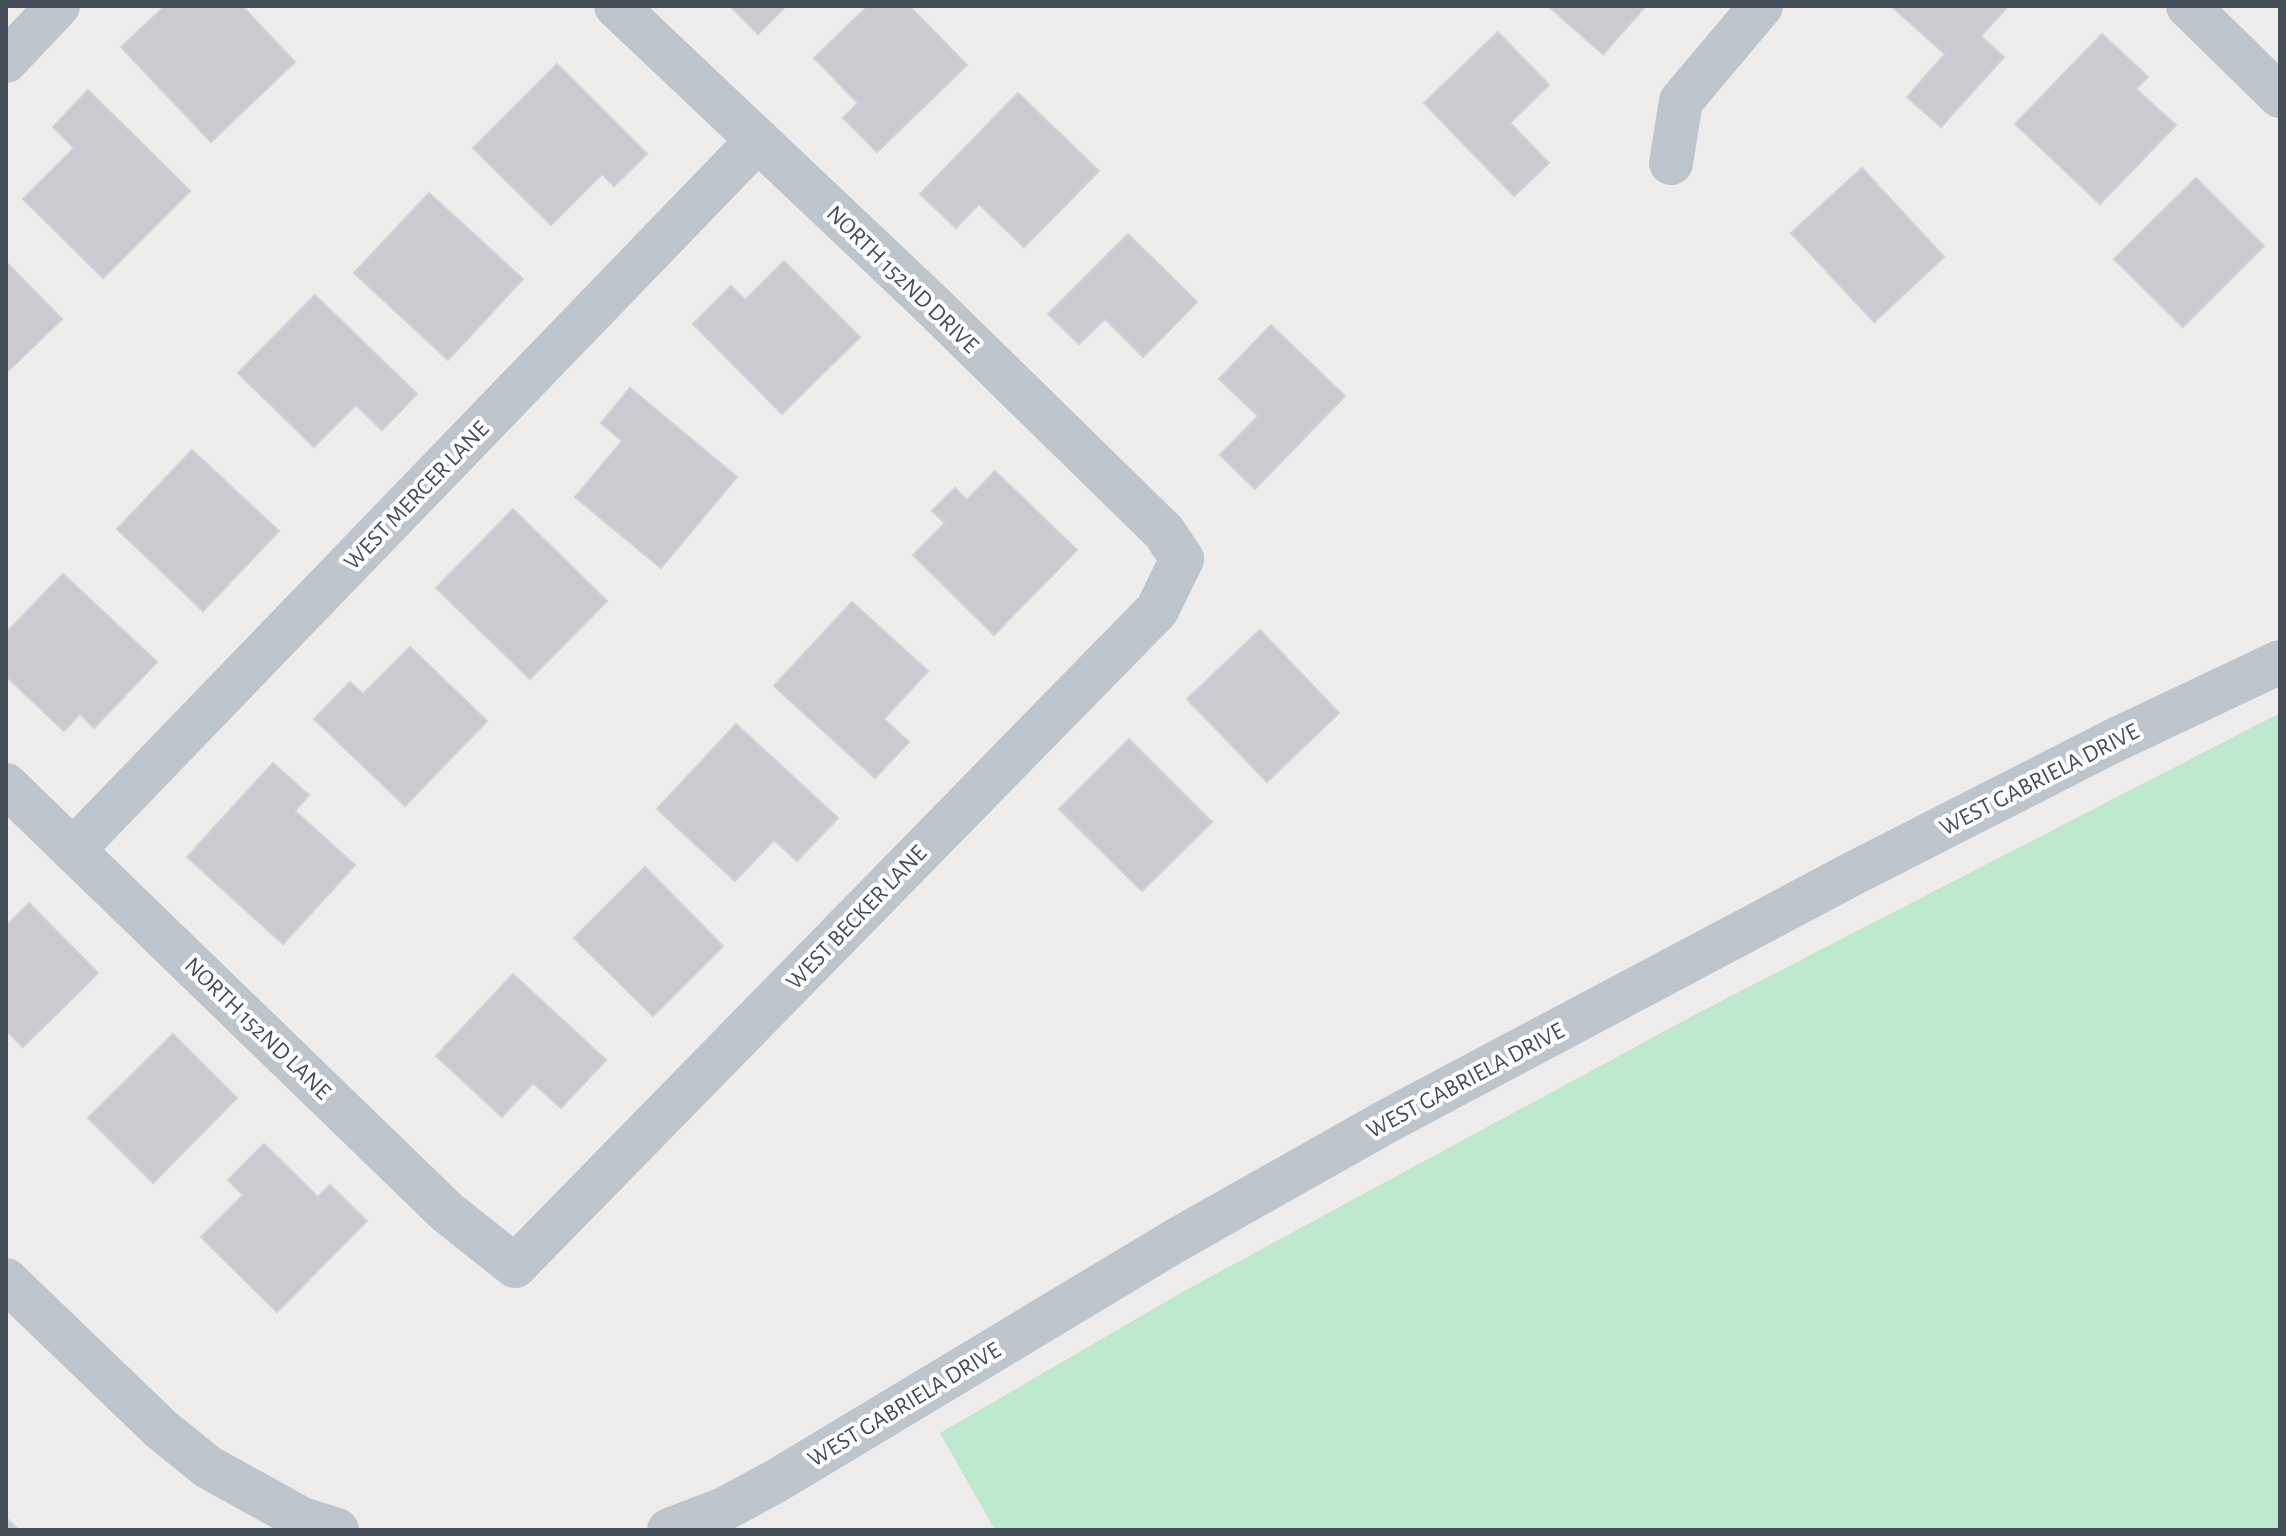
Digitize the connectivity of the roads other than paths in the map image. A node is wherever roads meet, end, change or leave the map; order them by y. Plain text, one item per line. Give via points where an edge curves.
1 (58, 6) edge
2 (616, 6) edge
3 (1761, 6) edge
4 (2188, 6) edge
5 (6, 61) edge
6 (2280, 96) edge
7 (758, 140) junction
8 (1671, 163) dead end
9 (1182, 559) joint
10 (2280, 662) edge
11 (6, 785) edge
12 (73, 850) junction
13 (515, 1266) joint
14 (6, 1280) edge
15 (337, 1530) edge
16 (669, 1530) edge

1 - 5 street
2 - 7 street, NORTH 152ND DRIVE
3 - 8 street via 1681,101
4 - 6 street
7 - 9 street, NORTH 152ND DRIVE via 1164,532
7 - 12 street, WEST MERCER LANE
9 - 13 street, WEST BECKER LANE via 1157,610
10 - 16 street, WEST GABRIELA DRIVE via 1854,873 1389,1120 1173,1242 776,1481
11 - 12 street, NORTH 152ND LANE
12 - 13 street, NORTH 152ND LANE via 447,1212
14 - 15 street via 161,1429 208,1467 302,1519

